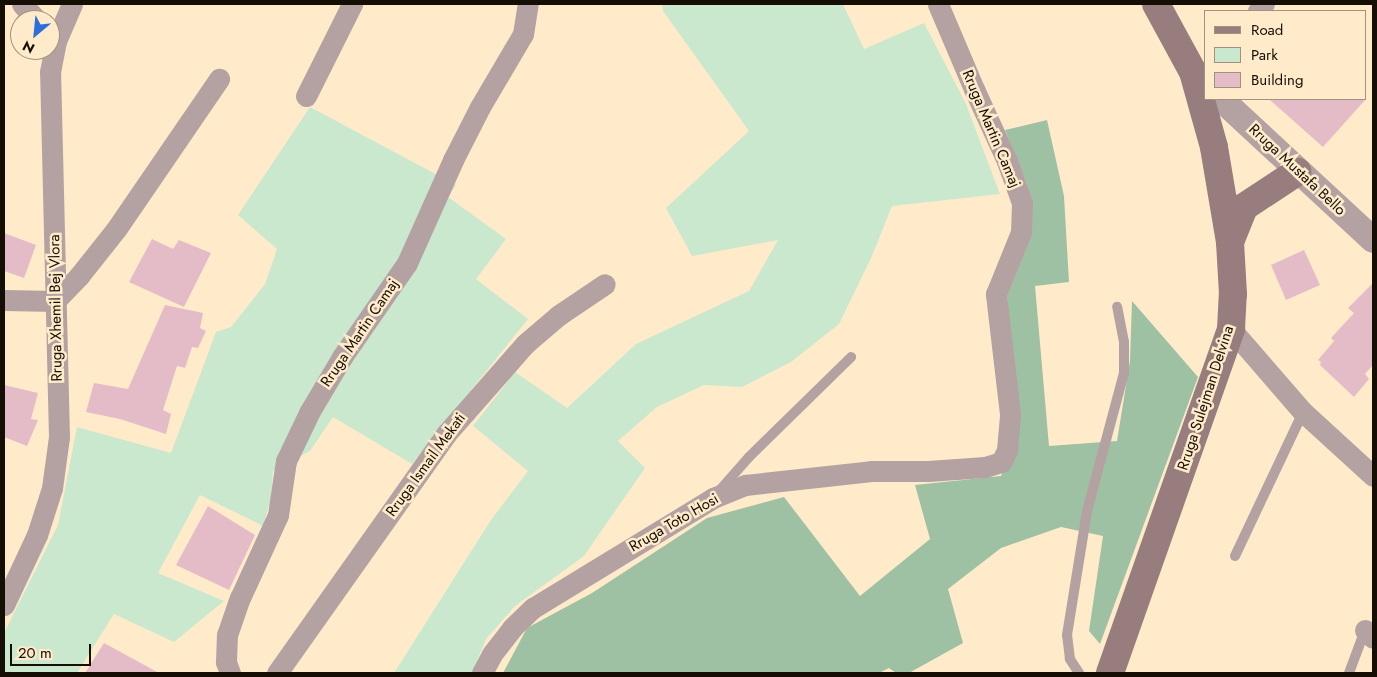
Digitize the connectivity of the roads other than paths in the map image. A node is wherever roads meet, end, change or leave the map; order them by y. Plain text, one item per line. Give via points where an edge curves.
1 (72, 4) edge
2 (352, 4) edge
3 (528, 4) edge
4 (938, 4) edge
5 (1156, 4) edge
6 (60, 25) edge
7 (51, 60) edge
8 (1201, 73) edge
9 (219, 79) dead end
10 (1204, 90) edge
11 (306, 96) dead end
12 (1206, 100) edge
13 (1222, 100) edge
14 (1298, 172) junction
15 (1373, 240) edge
16 (1230, 242) junction
17 (605, 284) dead end
18 (4, 300) edge
19 (56, 300) junction
20 (1117, 307) dead end
21 (1231, 329) junction
22 (851, 357) dead end
23 (1303, 412) junction
24 (1001, 462) joint
25 (1373, 476) edge
26 (713, 498) junction
27 (1235, 556) dead end
28 (4, 605) edge
29 (1369, 634) edge
30 (230, 673) edge
31 (277, 673) edge
32 (482, 673) edge
33 (1080, 673) edge
34 (1110, 673) edge
35 (1349, 673) edge

1 - 6 street, Rruga Xhemil Bej Vlora
2 - 11 street
3 - 30 street, Rruga Martin Camaj via 523,34 480,107 406,263 342,357 310,411 286,461 278,515 240,598 227,635 226,662
4 - 24 street, Rruga Martin Camaj via 1007,161 1022,203 1021,232 996,294 1010,414 1007,450
5 - 8 main road, Rruga Sulejman Delvina
7 - 19 street, Rruga Xhemil Bej Vlora
8 - 10 main road, Rruga Sulejman Delvina
9 - 19 street via 117,228
12 - 16 main road, Rruga Sulejman Delvina
13 - 14 street, Rruga Mustafa Bello
14 - 15 street, Rruga Mustafa Bello
14 - 16 main road via 1244,208
16 - 21 main road, Rruga Sulejman Delvina
17 - 31 street, Rruga Ismail Mekati via 559,314 525,344 452,426
18 - 19 street
19 - 28 street, Rruga Xhemil Bej Vlora via 59,437 52,488 37,534
20 - 33 lane via 1124,342 1124,372 1087,510 1067,635 1070,659
21 - 23 street
21 - 34 main road, Rruga Sulejman Delvina
22 - 26 lane via 749,457
23 - 25 street
23 - 27 lane
24 - 26 street, Rruga Toto Hosi via 985,467 871,471 745,485
26 - 32 street, Rruga Toto Hosi via 533,608 512,628
29 - 35 lane

